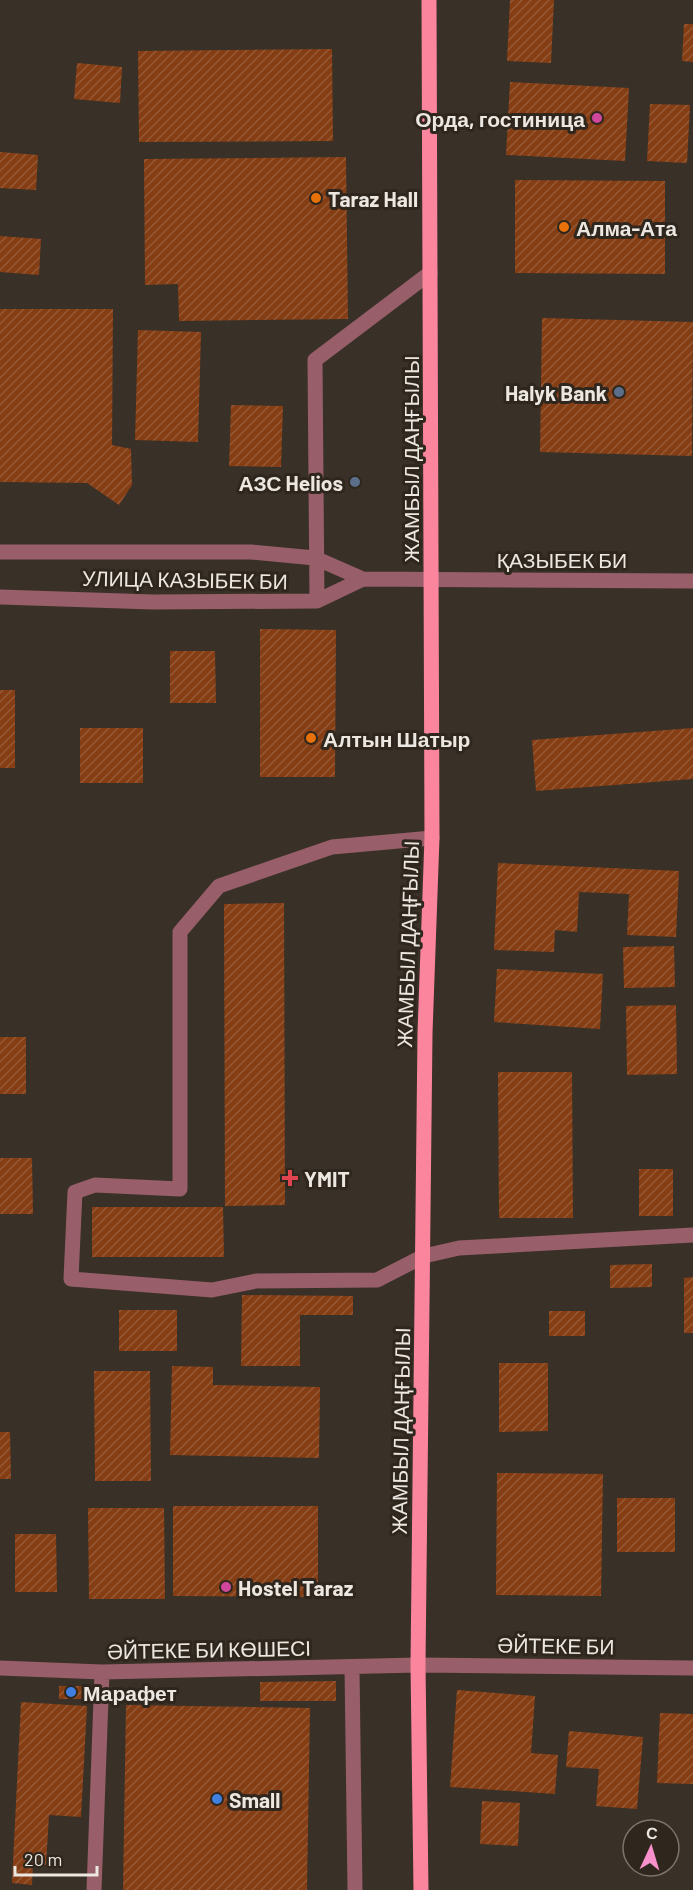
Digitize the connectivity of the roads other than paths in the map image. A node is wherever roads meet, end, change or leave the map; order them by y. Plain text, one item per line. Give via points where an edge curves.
1 (429, 0) edge
2 (430, 273) junction
3 (0, 552) edge
4 (315, 558) junction
5 (363, 579) junction
6 (431, 580) junction
7 (693, 581) edge
8 (0, 597) edge
9 (317, 601) junction
10 (432, 838) junction
11 (693, 1235) edge
12 (424, 1256) junction
13 (418, 1665) junction
14 (352, 1667) junction
15 (0, 1668) edge
16 (693, 1668) edge
17 (102, 1672) junction
18 (94, 1890) edge
19 (355, 1890) edge
20 (421, 1890) edge

1 - 2 main road, ЖАМБЫЛ ДАҢҒЫЛЫ
2 - 4 street via 315,360
2 - 6 main road, ЖАМБЫЛ ДАҢҒЫЛЫ
3 - 4 street, УЛИЦА КАЗЫБЕК БИ via 251,552
4 - 5 street, УЛИЦА КАЗЫБЕК БИ
4 - 9 street
5 - 6 street, УЛИЦА КАЗЫБЕК БИ
5 - 9 street, УЛИЦА КАЗЫБЕК БИ
6 - 7 street, ҚАЗЫБЕК БИ
6 - 10 main road, ЖАМБЫЛ ДАҢҒЫЛЫ
8 - 9 street, УЛИЦА КАЗЫБЕК БИ via 153,602
10 - 12 main road, ЖАМБЫЛ ДАҢҒЫЛЫ via 425,1033
10 - 12 street via 332,847 219,886 180,932 180,1189 95,1185 75,1192 71,1279 212,1290 256,1281 377,1280
11 - 12 street via 459,1248
12 - 13 main road, ЖАМБЫЛ ДАҢҒЫЛЫ
13 - 14 street, ӘЙТЕКЕ БИ КӨШЕСІ
13 - 16 street, ӘЙТЕКЕ БИ
13 - 20 main road, ЖАМБЫЛ ДАҢҒЫЛЫ
14 - 17 street, ӘЙТЕКЕ БИ КӨШЕСІ
14 - 19 street
15 - 17 street, ӘЙТЕКЕ БИ КӨШЕСІ
17 - 18 street

